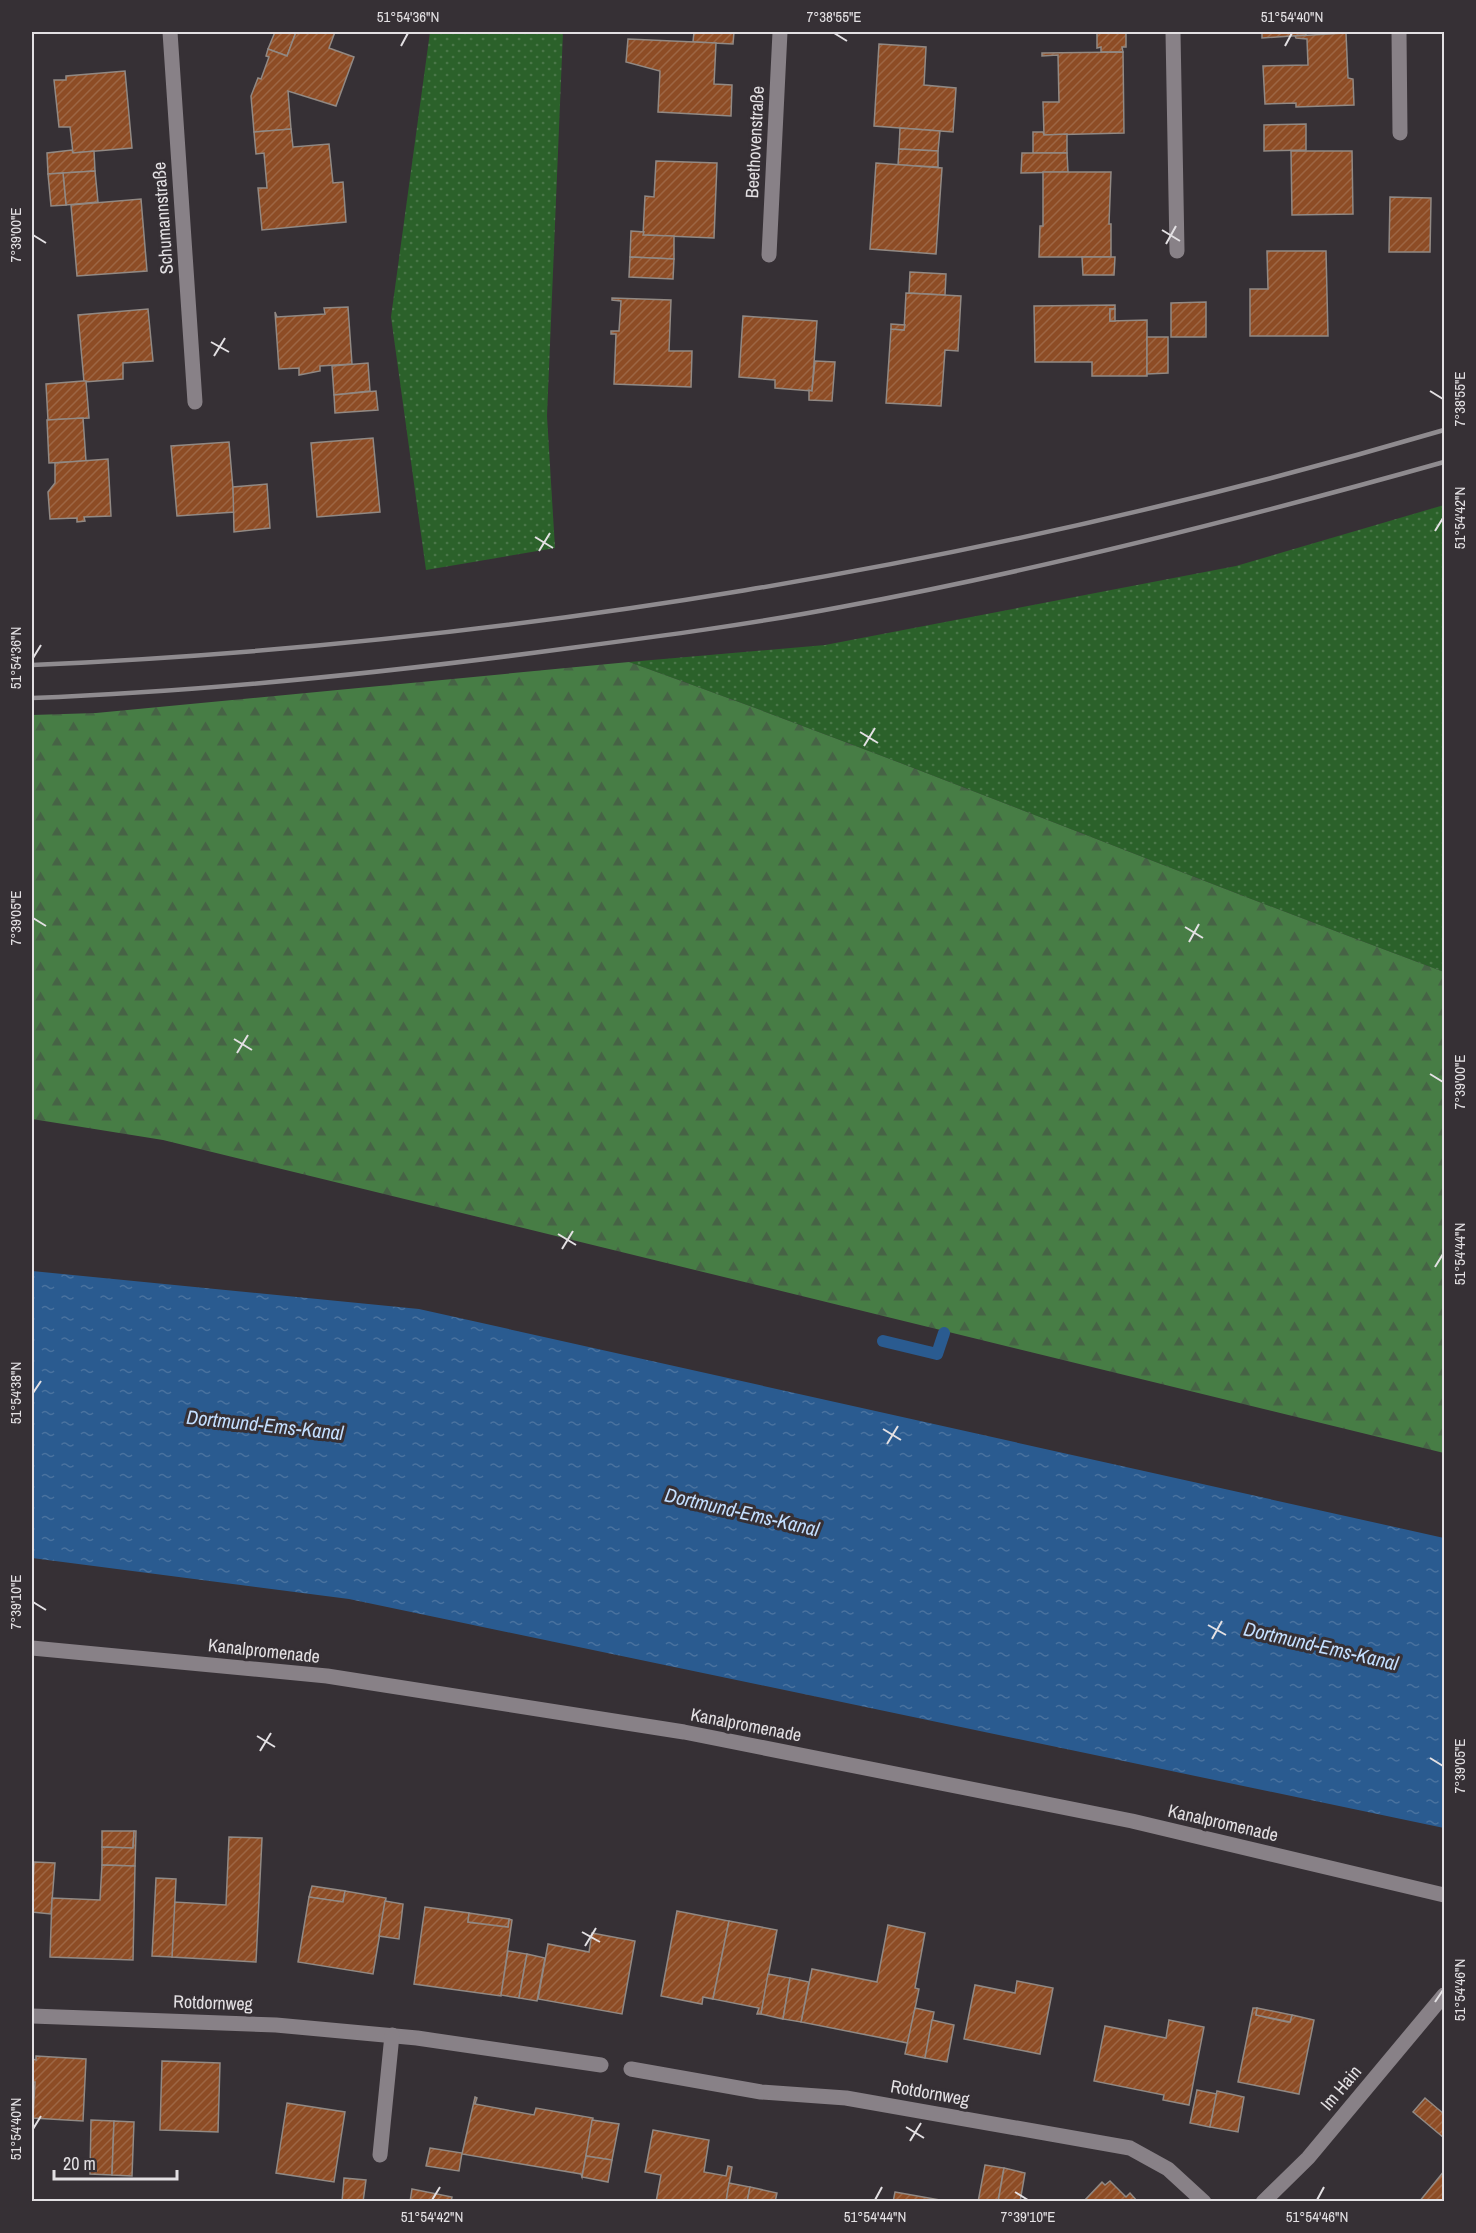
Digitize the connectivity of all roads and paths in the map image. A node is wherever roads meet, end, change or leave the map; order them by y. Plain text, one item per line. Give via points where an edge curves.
1 (170, 32) edge
2 (780, 32) edge
3 (1173, 32) edge
4 (1399, 32) edge
5 (1400, 133) dead end
6 (1177, 251) dead end
7 (768, 255) dead end
8 (195, 402) dead end
9 (32, 1648) edge
10 (1444, 1895) edge
11 (1444, 1995) edge
12 (32, 2016) edge
13 (392, 2036) junction
14 (601, 2065) dead end
15 (631, 2069) dead end
16 (380, 2156) dead end
17 (1204, 2202) edge
18 (1263, 2202) edge

1 - 8 street, Schumannstraße
2 - 7 street, Beethovenstraße
3 - 6 street
4 - 5 street
9 - 10 street, Kanalpromenade via 327,1676 684,1732 1132,1821
11 - 18 street, Im Hain via 1308,2158
12 - 13 street, Rotdornweg via 276,2025
13 - 14 street, Rotdornweg
13 - 16 street
15 - 17 street, Rotdornweg via 761,2092 846,2098 1130,2148 1168,2169

